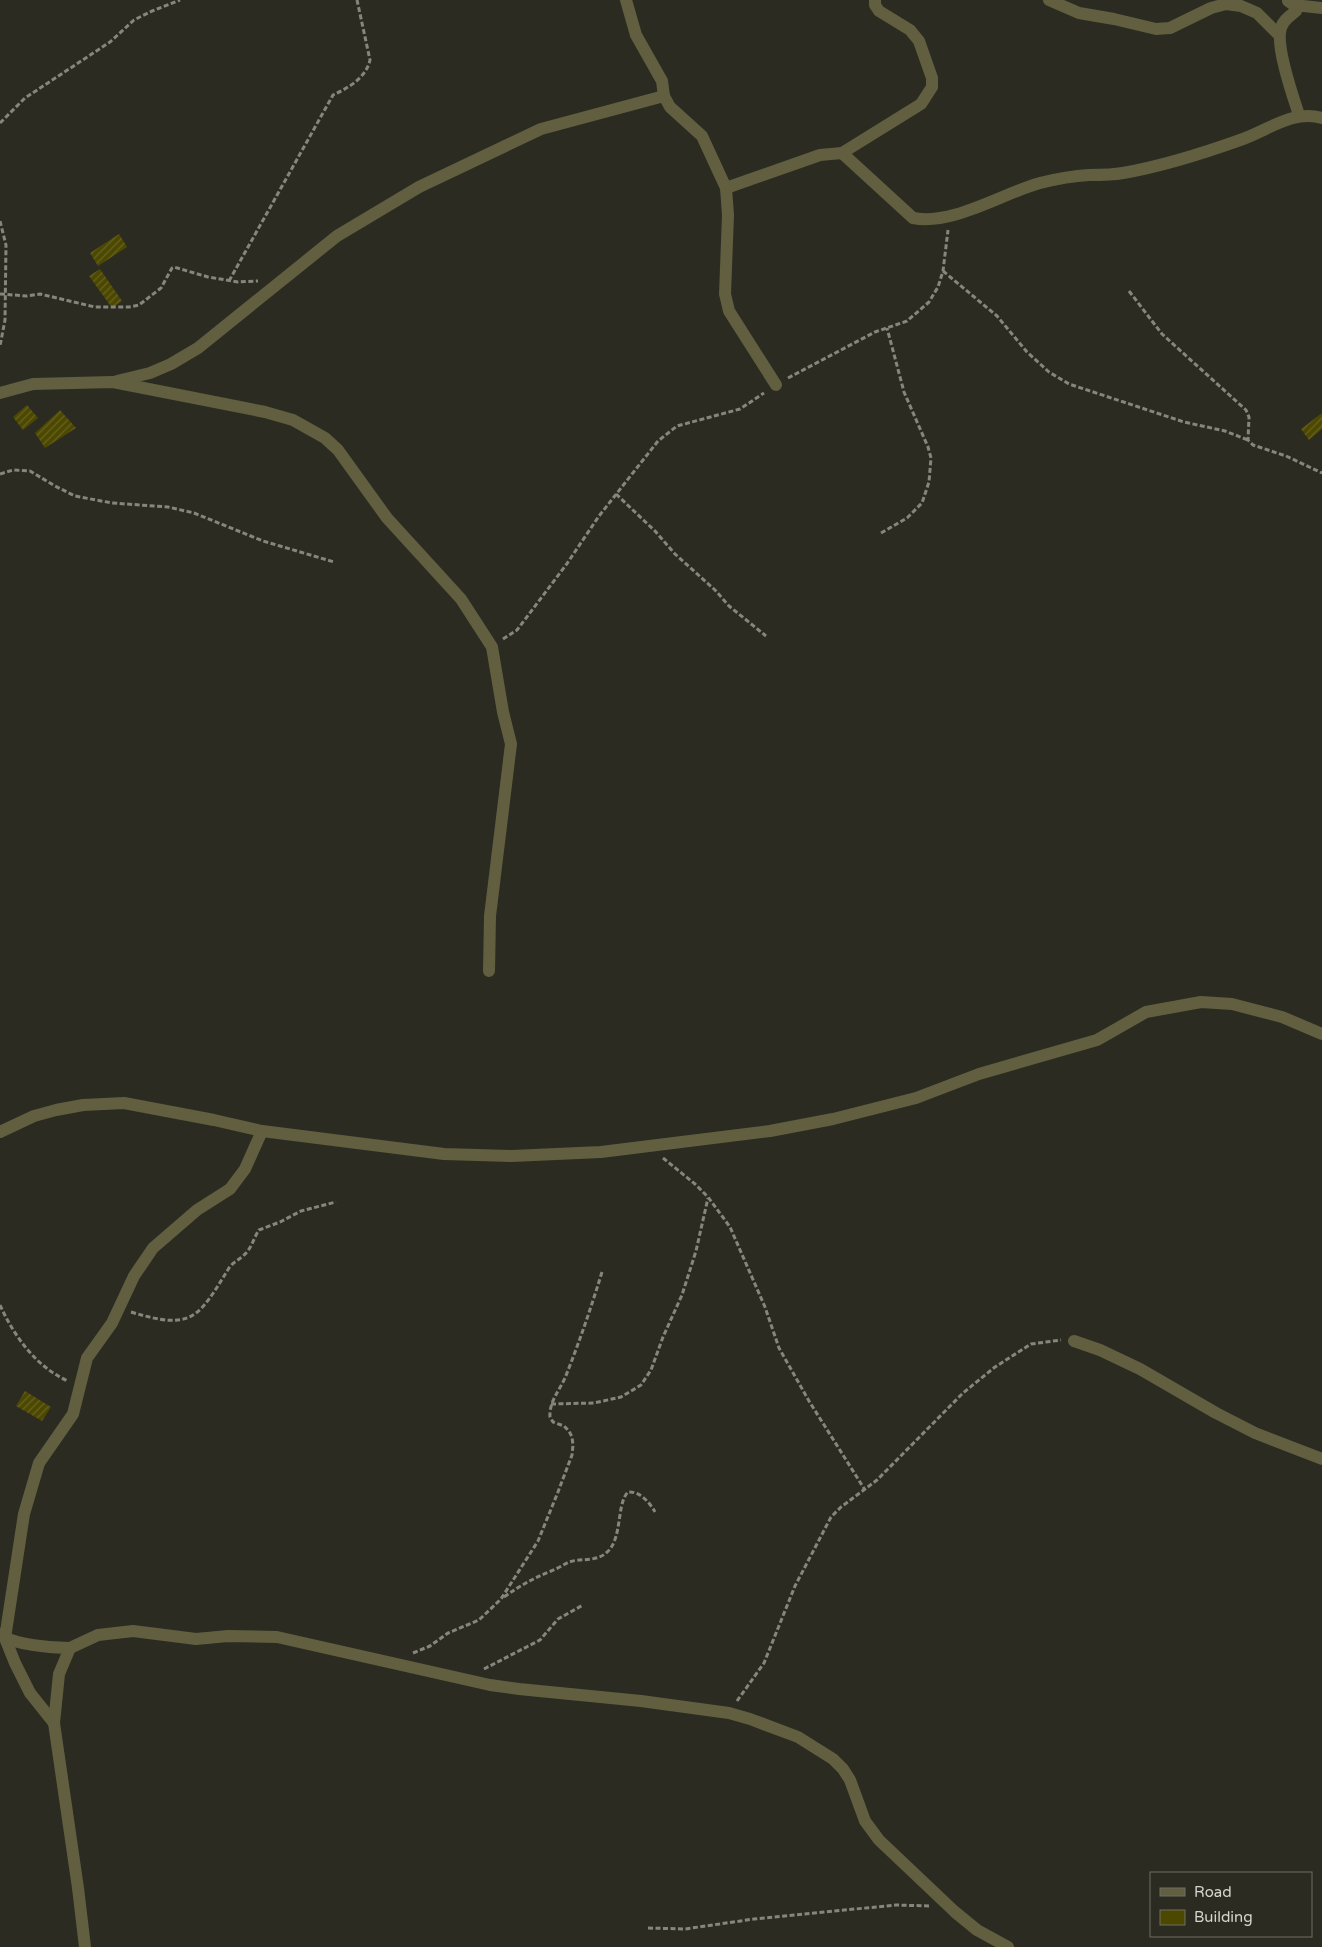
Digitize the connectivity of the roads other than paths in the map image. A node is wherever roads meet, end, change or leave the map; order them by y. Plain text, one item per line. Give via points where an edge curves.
1 (626, 0) edge
2 (876, 0) edge
3 (1049, 0) edge
4 (1290, 2) edge
5 (1322, 8) edge
6 (1279, 35) junction
7 (664, 96) junction
8 (1298, 115) junction
9 (1322, 118) edge
10 (842, 153) junction
11 (726, 188) junction
12 (113, 382) junction
13 (776, 385) road end
14 (0, 393) edge
15 (489, 971) dead end
16 (1322, 1034) edge
17 (262, 1131) junction
18 (0, 1132) edge
19 (1074, 1341) road end
20 (1322, 1459) edge
21 (3, 1636) edge
22 (70, 1648) junction
23 (54, 1723) junction
24 (85, 1947) edge
25 (1008, 1947) edge

1 - 7 street via 636,35 662,81
2 - 10 street via 879,11 910,30 919,41 932,78 932,90 921,104
3 - 6 street via 1079,13 1156,29 1170,28 1211,8 1226,4 1241,6 1257,13
4 - 5 street
4 - 6 street via 1296,11 1284,21
6 - 8 street
7 - 11 street via 670,107 702,136
7 - 12 street via 541,129 419,187 337,236 198,348 150,373
8 - 9 street
8 - 10 street via 1256,134 1176,162 1120,174 1038,183 949,216 913,218
10 - 11 street via 820,155
11 - 13 street via 725,294 729,311
12 - 14 street via 33,384
12 - 15 street via 265,412 293,420 325,438 338,450 387,518 461,599 492,646 511,744 490,916
16 - 17 street via 1282,1017 1232,1004 1201,1002 1146,1012 1097,1040 979,1074 916,1098 833,1119 770,1131 601,1152 512,1156 444,1154
17 - 18 street via 124,1103 56,1110
17 - 21 street via 245,1169 230,1189 197,1210 153,1248 134,1276 106,1332 87,1358 73,1414 39,1463 31,1486
19 - 20 street via 1140,1369 1248,1429
21 - 22 street via 27,1643
21 - 23 street via 30,1692
22 - 23 street via 59,1674
22 - 25 street via 98,1635 132,1631 196,1639 277,1637 518,1690 616,1698 729,1713 750,1719 798,1737 833,1759 850,1780 872,1832 977,1930
23 - 24 street

